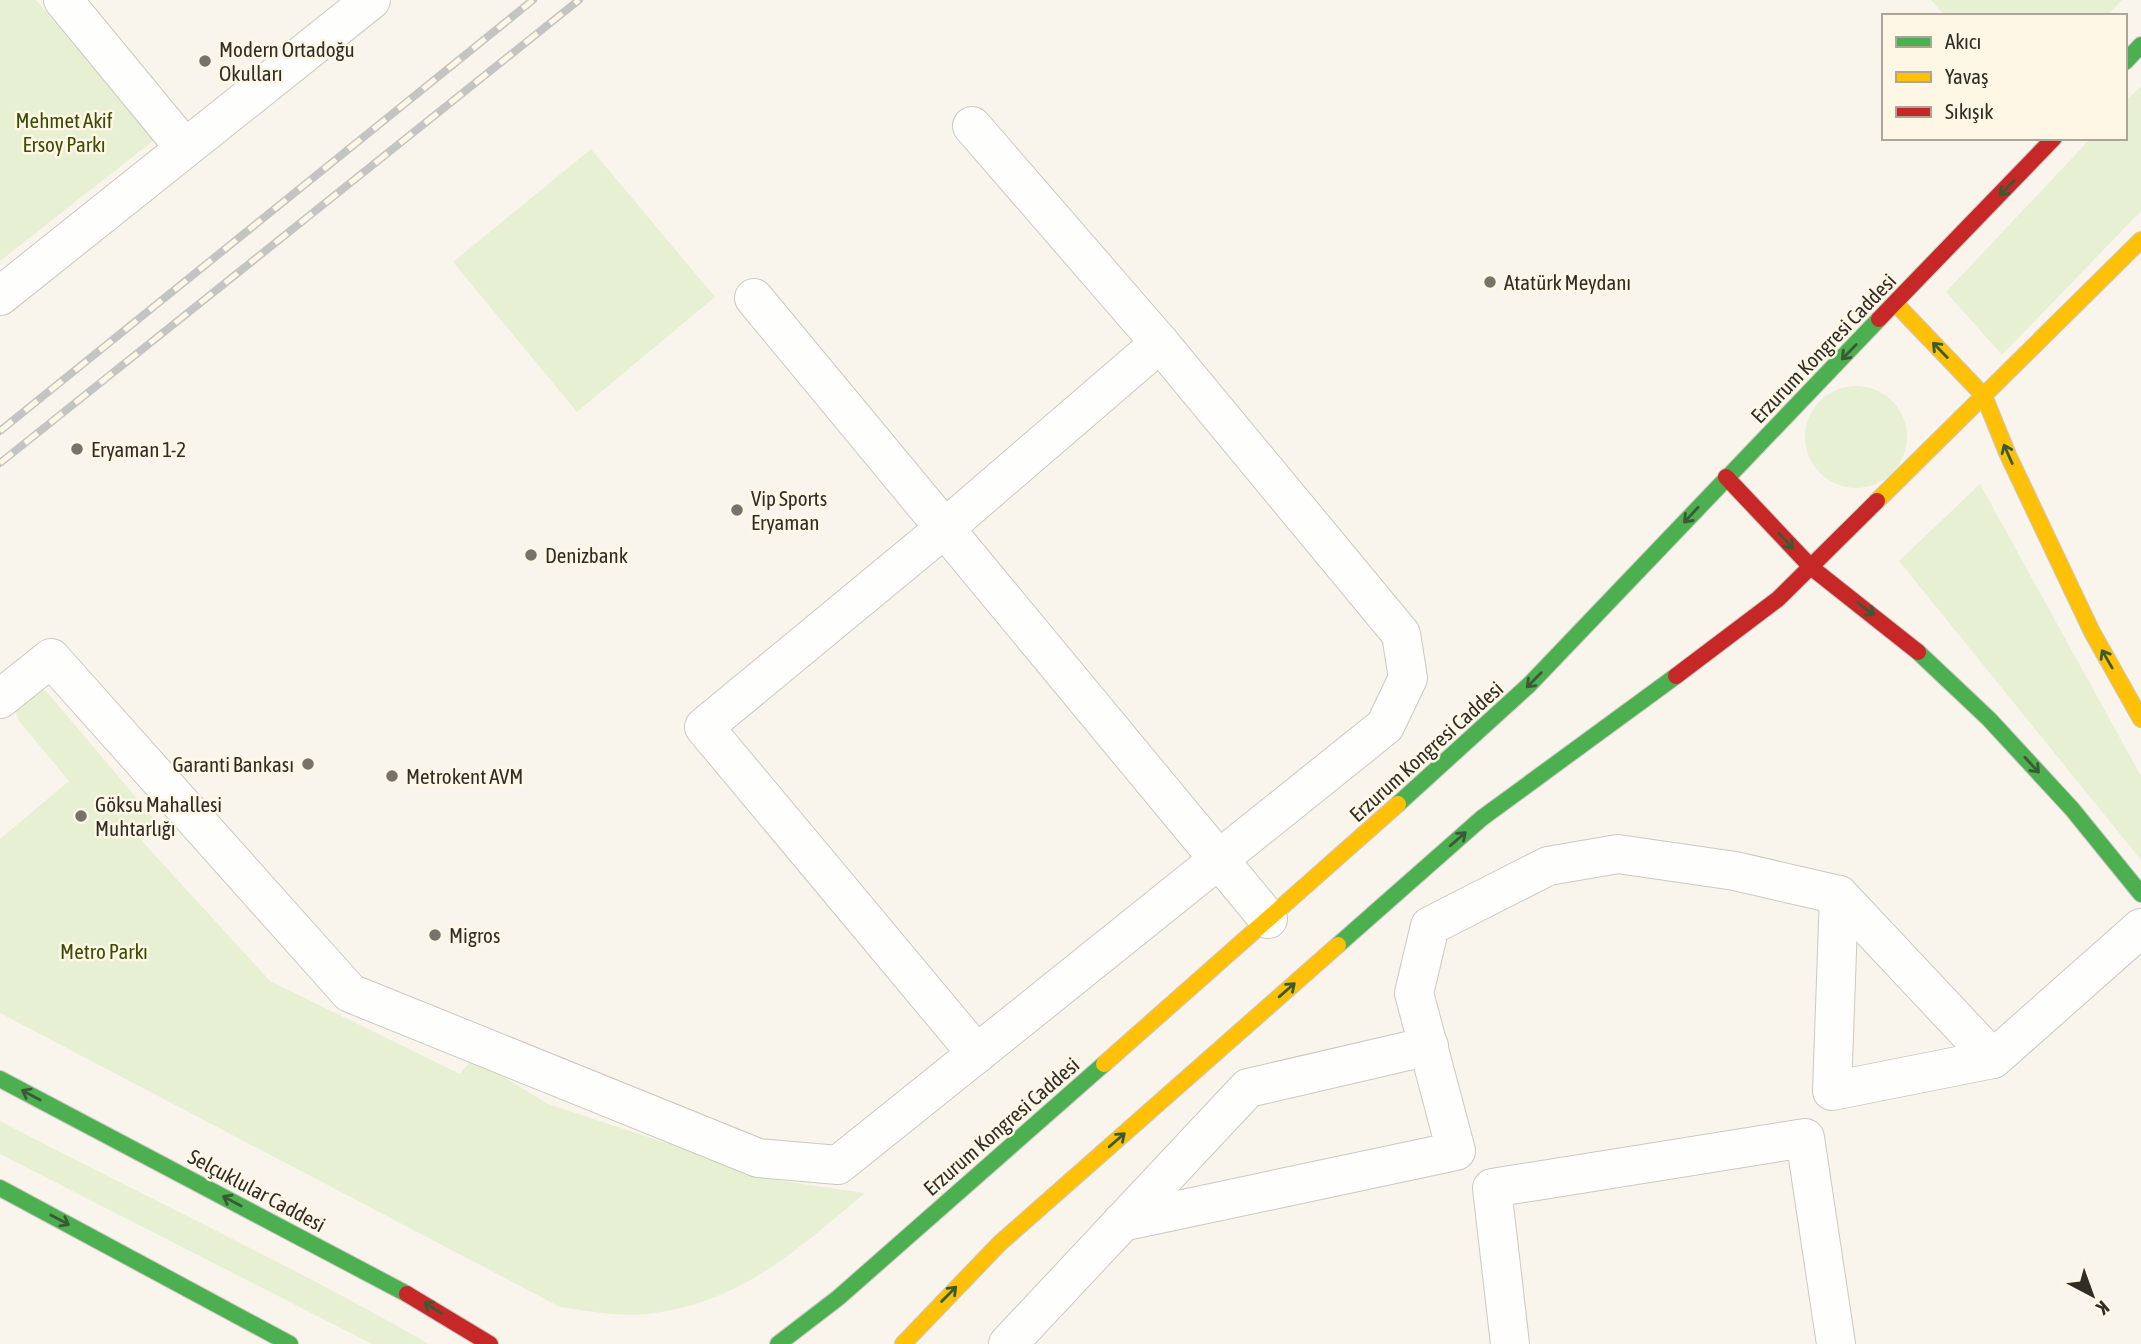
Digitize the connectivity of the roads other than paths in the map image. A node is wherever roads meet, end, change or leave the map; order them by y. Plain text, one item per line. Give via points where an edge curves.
1 (63, 0) edge
2 (371, 0) edge
3 (2141, 45) edge
4 (2127, 60) edge
5 (972, 126) dead end
6 (2052, 140) edge
7 (184, 148) junction
8 (2141, 240) edge
9 (0, 296) edge
10 (754, 298) dead end
11 (1896, 304) junction
12 (1160, 343) junction
13 (1984, 396) junction
14 (1726, 477) junction
15 (945, 527) junction
16 (1812, 568) junction
17 (0, 699) edge
18 (2141, 719) edge
19 (1219, 859) junction
20 (2141, 894) edge
21 (1839, 895) junction
22 (1268, 919) junction
23 (2141, 928) edge
24 (1429, 1046) junction
25 (977, 1054) junction
26 (1993, 1059) junction
27 (0, 1079) edge
28 (0, 1188) edge
29 (1122, 1222) junction
30 (290, 1344) edge
31 (491, 1344) edge
32 (777, 1344) edge
33 (903, 1344) edge
34 (1008, 1344) edge
35 (1510, 1344) edge
36 (1836, 1344) edge

1 - 7 street
2 - 7 street
3 - 4 main road
5 - 12 street
6 -> 11 main road, Erzurum Kongresi Caddesi
7 - 9 street
8 - 13 main road
10 - 15 street
13 -> 11 main road
11 -> 14 main road, Erzurum Kongresi Caddesi
12 - 15 street
12 - 19 street via 1401,634 1408,678 1384,726
13 - 16 main road
18 -> 13 main road via 2092,632
14 -> 16 main road
14 -> 22 main road, Erzurum Kongresi Caddesi via 1529,685
15 - 19 street
15 - 25 street via 704,727
16 -> 20 main road via 1923,656 1989,719 2072,809
33 -> 16 main road via 1000,1243 1482,818 1738,632
17 - 25 street via 51,658 350,993 758,1158 838,1165
19 - 22 street
19 - 25 street
21 - 24 street via 1735,871 1618,854 1548,866 1430,926 1414,993
21 - 26 street
21 - 26 street via 1832,1091
22 - 32 main road, Erzurum Kongresi Caddesi via 838,1298
23 - 26 street
24 - 29 street via 1248,1088
24 - 29 street via 1456,1151
31 -> 27 main road, Selçuklular Caddesi via 425,1303
28 -> 30 main road
29 - 34 street
35 - 36 street via 1492,1188 1805,1138

